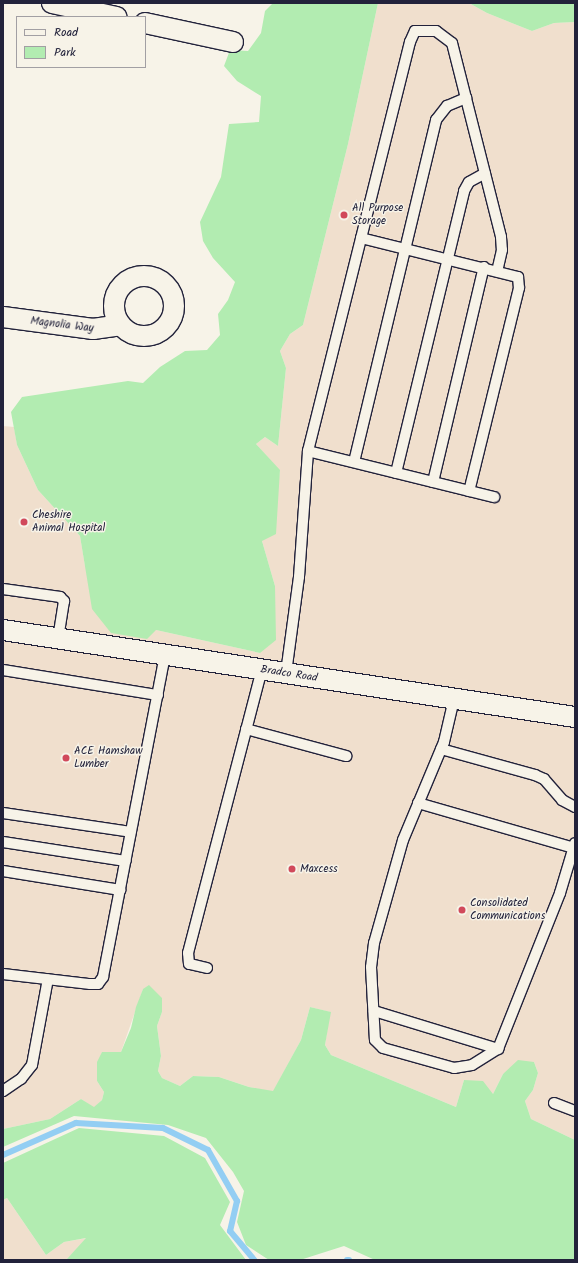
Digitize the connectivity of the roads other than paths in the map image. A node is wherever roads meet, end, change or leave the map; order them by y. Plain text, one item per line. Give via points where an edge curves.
1 (52, 3) edge
2 (112, 16) edge
3 (146, 23) edge
4 (233, 42) dead end
5 (466, 98) junction
6 (485, 173) junction
7 (361, 238) junction
8 (405, 249) junction
9 (446, 258) junction
10 (484, 267) junction
11 (497, 271) junction
12 (3, 317) edge
13 (120, 325) dead end
14 (308, 451) junction
15 (354, 462) junction
16 (396, 473) junction
17 (433, 482) junction
18 (469, 491) junction
19 (494, 497) dead end
20 (3, 589) edge
21 (3, 630) edge
22 (58, 639) junction
23 (165, 654) junction
24 (262, 669) junction
25 (3, 670) edge
26 (286, 673) junction
27 (158, 695) junction
28 (454, 699) junction
29 (575, 717) edge
30 (246, 728) junction
31 (441, 749) junction
32 (346, 756) dead end
33 (418, 802) junction
34 (575, 807) edge
35 (3, 814) edge
36 (131, 832) junction
37 (3, 842) edge
38 (574, 846) edge
39 (126, 862) junction
40 (3, 871) edge
41 (120, 890) junction
42 (207, 968) dead end
43 (3, 974) edge
44 (48, 979) junction
45 (374, 1010) junction
46 (498, 1049) junction
47 (3, 1091) edge
48 (554, 1103) dead end
49 (575, 1111) edge

1 - 2 street
3 - 4 street
5 - 6 lane
5 - 7 lane via 452,43 436,31 416,32 410,42
5 - 8 lane via 447,106 438,114
6 - 9 lane via 469,182 464,191
6 - 11 lane via 502,236
7 - 8 lane
7 - 14 lane
8 - 9 lane
8 - 15 lane
9 - 10 lane
9 - 16 lane
10 - 11 lane
10 - 17 lane
11 - 18 lane via 518,278 519,288
12 - 13 street, Magnolia Way via 89,329
14 - 15 lane
14 - 26 lane via 300,571
15 - 16 lane
16 - 17 lane
17 - 18 lane
18 - 19 lane
20 - 22 lane via 60,597 64,601
21 - 22 street, Bradco Road
22 - 23 street, Bradco Road
23 - 24 street, Bradco Road
23 - 27 lane
24 - 26 street, Bradco Road
24 - 30 lane
25 - 27 lane
26 - 28 street, Bradco Road
27 - 36 lane
28 - 29 street, Bradco Road
28 - 31 lane
30 - 32 lane
30 - 42 lane via 188,953 188,964
31 - 33 lane
31 - 34 lane via 535,775 544,779 562,800
33 - 38 lane
33 - 45 lane via 403,840 374,942 371,967
35 - 36 lane
36 - 39 lane
37 - 39 lane
38 - 46 lane via 560,893
39 - 41 lane
40 - 41 lane
41 - 44 lane via 101,982 90,984
43 - 44 lane
44 - 47 lane via 32,1065 21,1079
45 - 46 lane
45 - 46 lane via 375,1040 383,1048 454,1068 472,1065
48 - 49 lane

